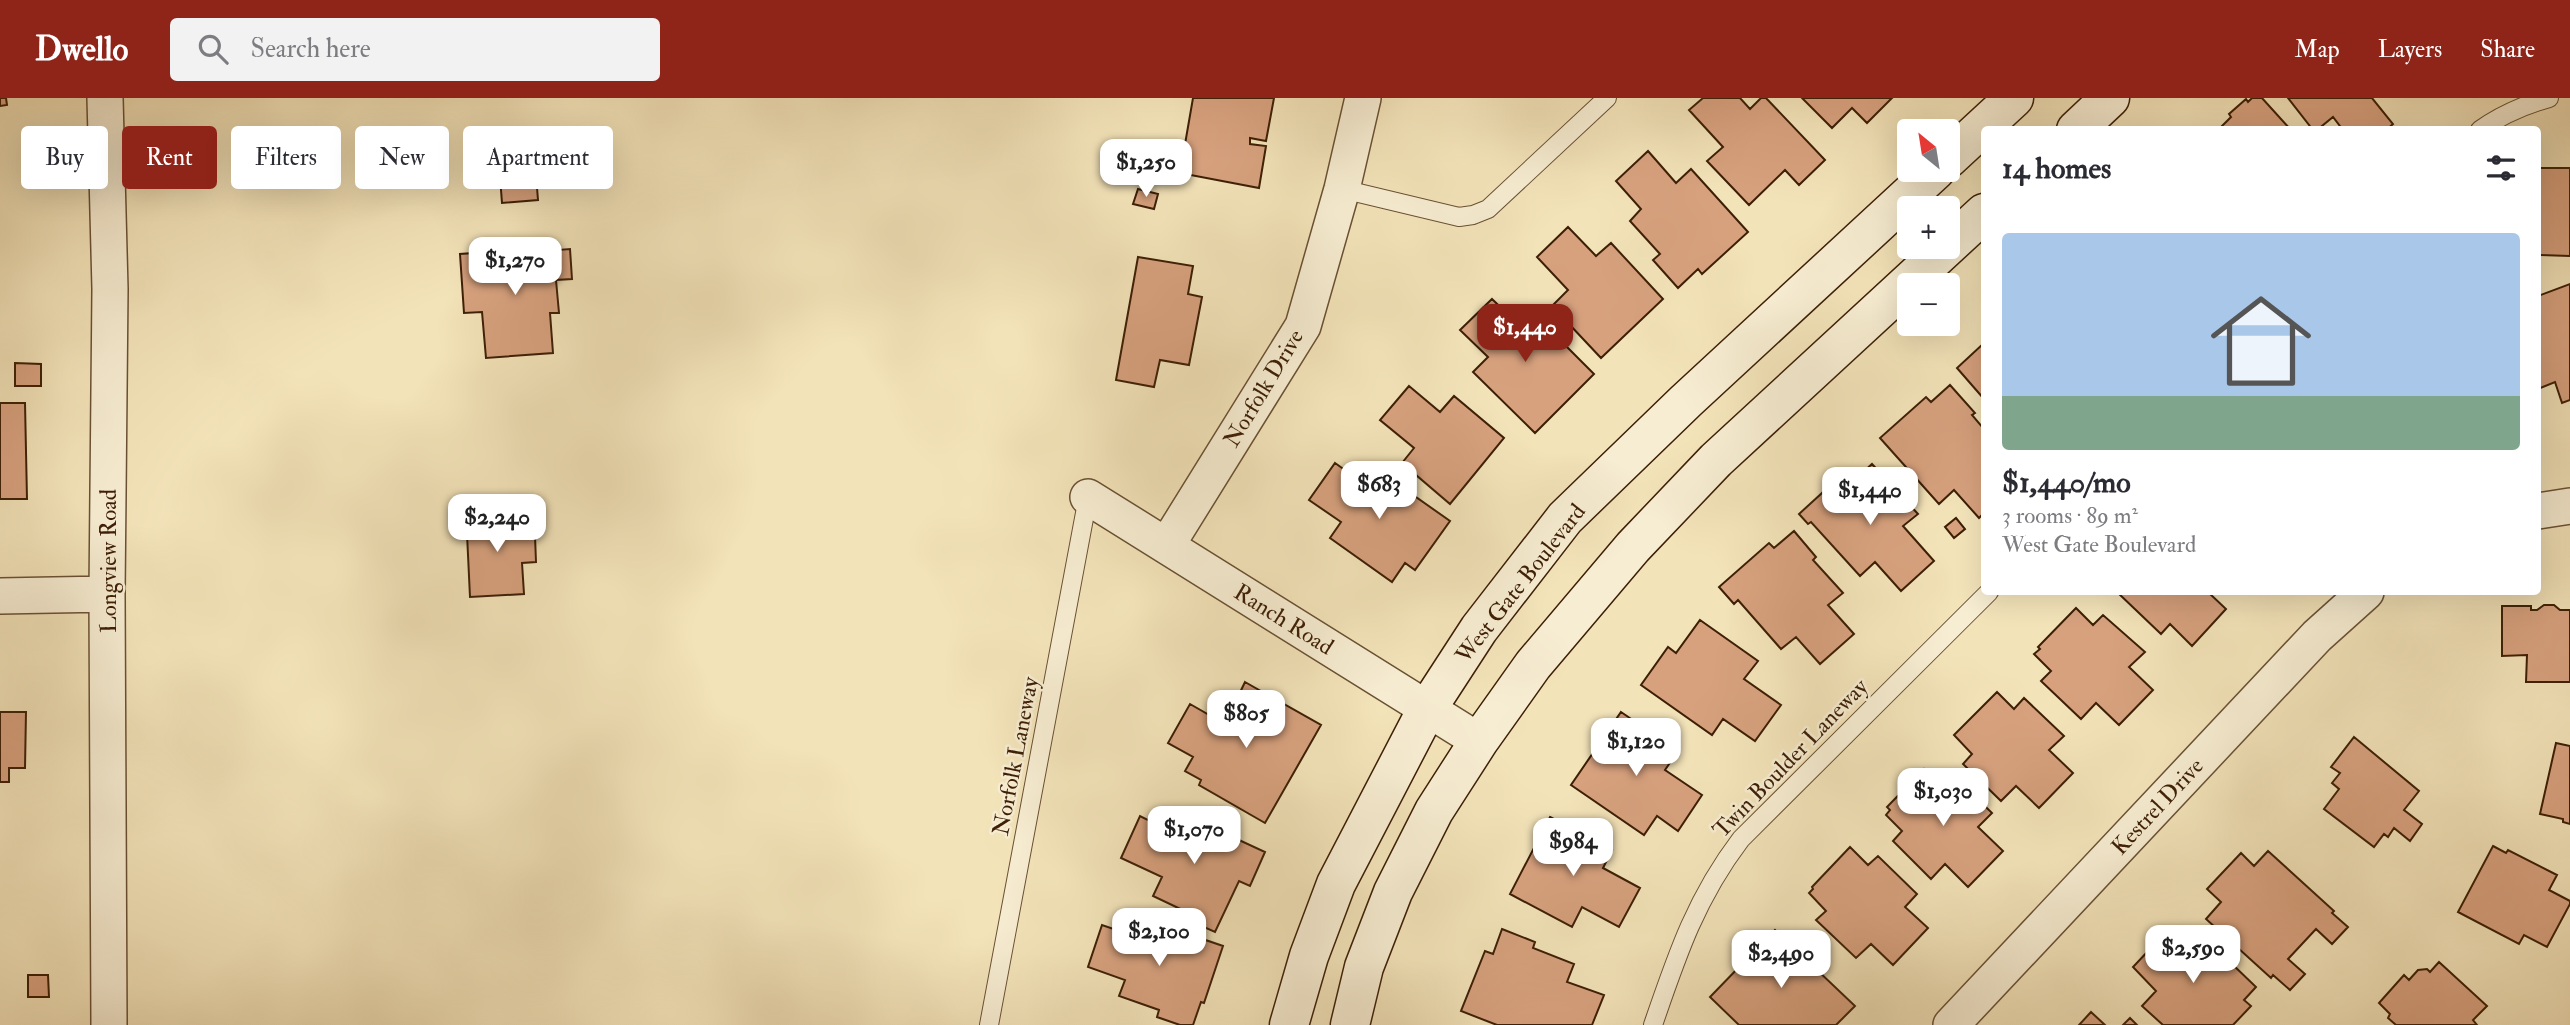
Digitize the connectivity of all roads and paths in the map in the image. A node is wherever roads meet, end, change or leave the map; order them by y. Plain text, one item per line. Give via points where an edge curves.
1 (105, 98) edge
2 (1363, 98) edge
3 (1607, 98) edge
4 (2014, 98) edge
5 (2110, 98) edge
6 (2549, 98) edge
7 (1984, 126) edge
8 (2080, 126) edge
9 (2486, 126) edge
10 (1981, 128) edge
11 (1960, 148) edge
12 (1923, 182) edge
13 (1342, 189) junction
14 (1981, 216) edge
15 (1088, 497) joint
16 (2570, 506) edge
17 (2541, 511) edge
18 (1167, 545) junction
19 (107, 594) junction
20 (1986, 595) edge
21 (2363, 595) edge
22 (0, 596) edge
23 (1427, 709) junction
24 (1479, 741) junction
25 (109, 1025) edge
26 (989, 1025) edge
27 (1289, 1025) edge
28 (1350, 1025) edge
29 (1653, 1025) edge
30 (1951, 1025) edge

1 - 19 street, Longview Road via 110,289
2 - 13 street, Norfolk Drive
3 - 13 lane via 1488,209 1473,215 1459,217
4 - 7 main road
5 - 8 main road
6 - 9 lane
10 - 11 main road
12 - 23 main road, West Gate Boulevard via 1565,518 1479,629
13 - 18 street, Norfolk Drive via 1303,326
14 - 24 main road via 1716,460 1633,547 1533,665
15 - 18 street, Ranch Road
15 - 26 lane, Norfolk Laneway
16 - 17 street
18 - 23 street, Ranch Road
19 - 22 street
19 - 25 street, Longview Road
20 - 29 lane, Twin Boulder Laneway via 1741,839 1701,899
21 - 30 street, Kestrel Drive via 2317,636
23 - 24 street, Ranch Road
23 - 27 main road, West Gate Boulevard via 1336,884
24 - 28 main road via 1434,811 1393,892 1364,967

